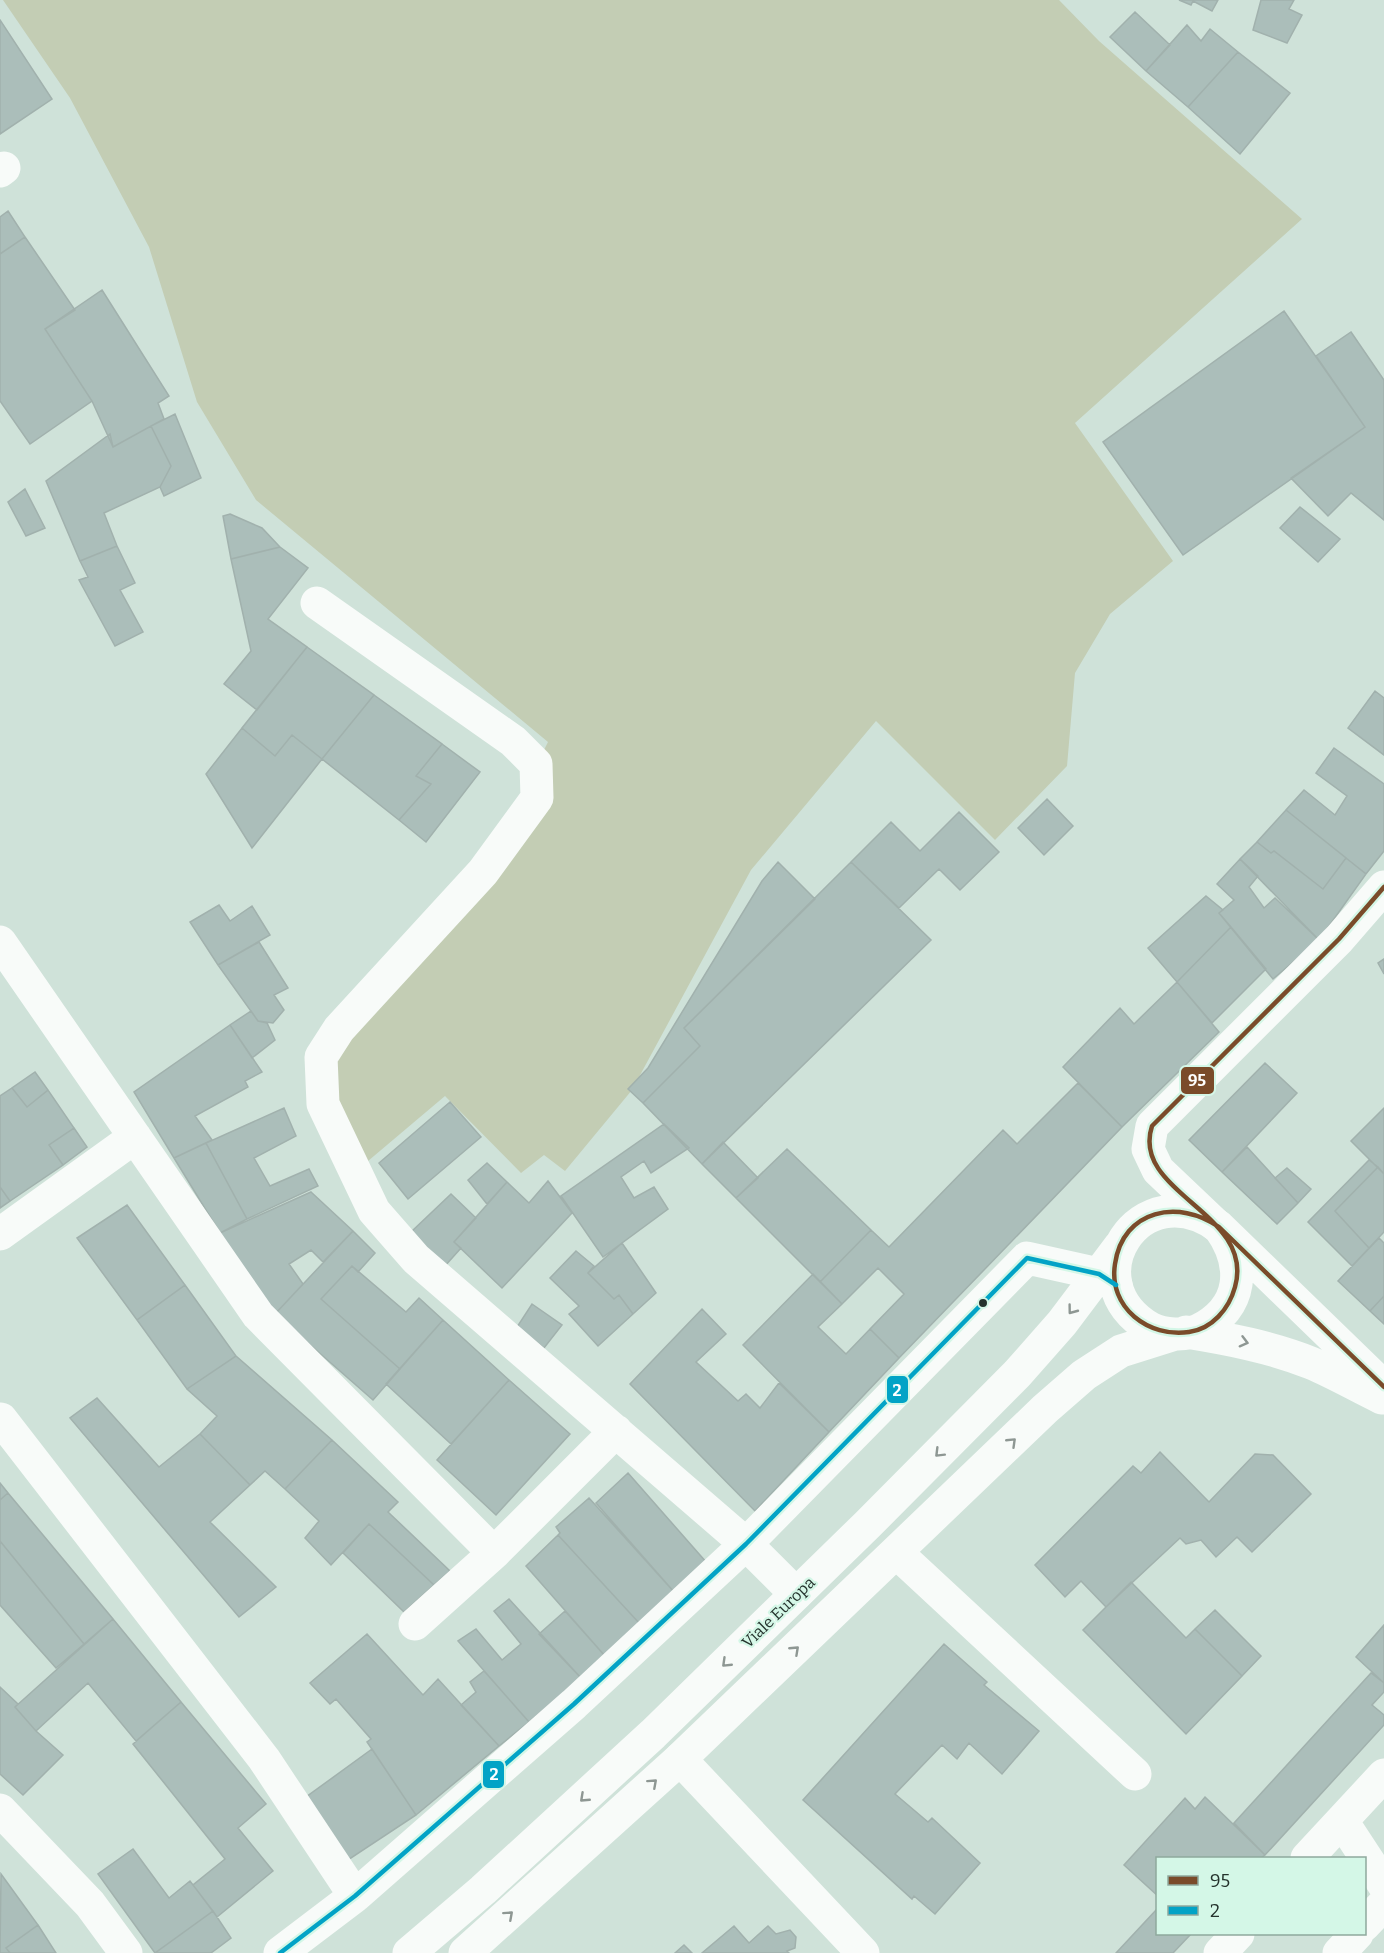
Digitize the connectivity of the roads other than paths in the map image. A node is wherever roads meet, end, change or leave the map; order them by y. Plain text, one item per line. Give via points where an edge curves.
1 (317, 603) dead end
2 (1384, 887) edge
3 (0, 942) edge
4 (135, 1137) junction
5 (1219, 1227) junction
6 (0, 1234) edge
7 (1107, 1279) junction
8 (1180, 1333) junction
9 (1384, 1387) edge
10 (1384, 1400) edge
11 (1, 1419) edge
12 (616, 1431) junction
13 (746, 1544) junction
14 (494, 1553) junction
15 (897, 1553) junction
16 (796, 1594) junction
17 (415, 1624) dead end
18 (680, 1759) junction
19 (1135, 1774) dead end
20 (1384, 1775) edge
21 (0, 1810) edge
22 (1342, 1821) junction
23 (1308, 1857) edge
24 (1366, 1857) edge
25 (1366, 1858) edge
26 (1384, 1885) edge
27 (355, 1896) junction
28 (1384, 1904) edge
29 (1366, 1924) edge
30 (1237, 1935) edge
31 (1356, 1935) edge
32 (126, 1953) edge
33 (280, 1953) edge
34 (409, 1953) edge
35 (465, 1953) edge
36 (862, 1953) edge
37 (1220, 1953) edge
38 (1339, 1953) edge

1 - 12 street via 513,741 536,764 537,798 483,872 339,1029 321,1057 323,1104 374,1211 416,1259
2 - 5 street via 1339,939 1152,1126 1148,1149 1158,1170
3 - 4 street
4 - 6 street
4 - 14 street via 258,1315
5 - 7 street via 1203,1216 1184,1211 1165,1211 1146,1218 1130,1230
5 - 8 street via 1238,1265 1236,1286 1215,1321 1196,1331
5 - 9 street
7 - 8 street via 1137,1320 1154,1330
7 - 13 street via 1027,1258
7 -> 16 street, Viale Europa
8 -> 10 street via 1277,1351 1313,1364
15 -> 8 street via 1084,1375 1121,1351
11 - 27 street via 264,1759
12 - 13 street
12 - 14 street
13 - 16 street
13 - 27 street via 574,1704
14 - 17 street
18 -> 15 street
15 - 19 street
16 -> 34 street, Viale Europa via 645,1742
35 -> 18 street
18 - 36 street
20 - 22 street
21 - 32 street via 90,1904
22 - 23 street
22 - 24 street
25 - 26 street
27 - 33 street
28 - 29 street
30 - 37 street
31 - 38 street

